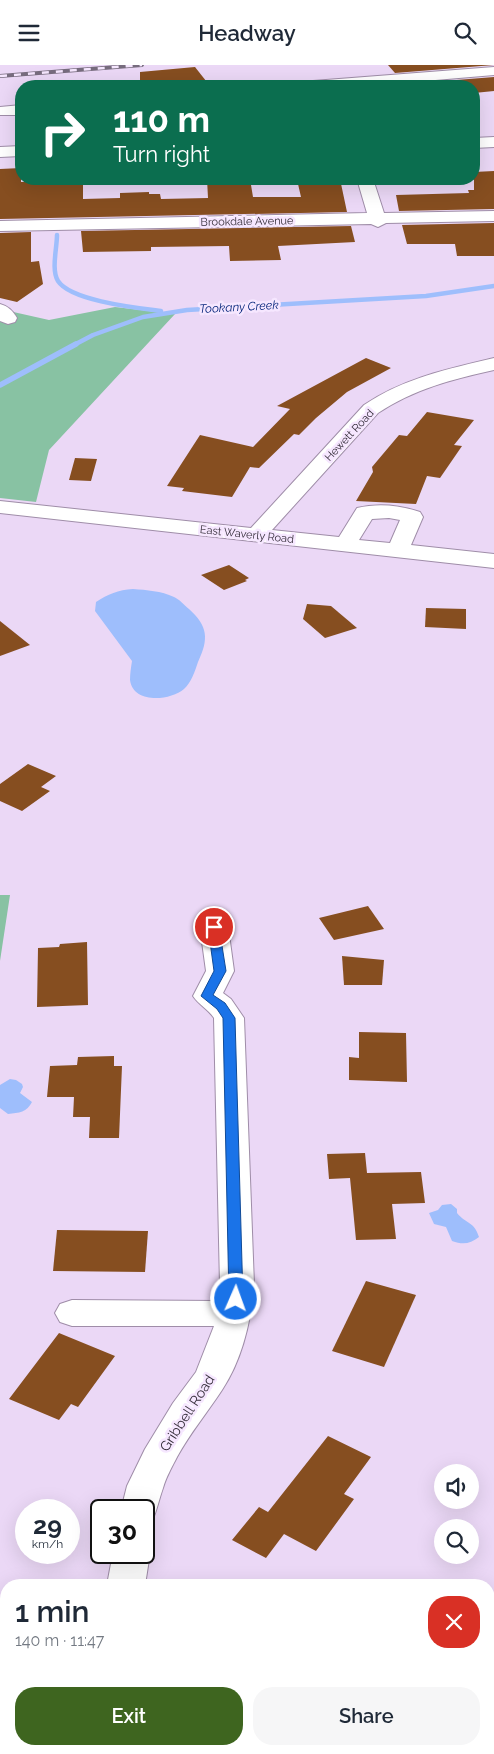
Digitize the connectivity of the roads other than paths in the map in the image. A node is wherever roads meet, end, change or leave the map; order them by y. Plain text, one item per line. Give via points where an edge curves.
1 (494, 71) edge
2 (385, 80) edge
3 (1, 110) edge
4 (15, 110) edge
5 (494, 142) edge
6 (480, 143) edge
7 (15, 151) edge
8 (0, 152) edge
9 (367, 185) edge
10 (494, 216) edge
11 (378, 220) junction
12 (0, 226) edge
13 (494, 364) edge
14 (0, 507) edge
15 (256, 535) junction
16 (345, 545) junction
17 (398, 551) junction
18 (494, 561) edge
19 (214, 927) dead end
20 (72, 1313) dead end
21 (235, 1313) junction
22 (142, 1499) edge
23 (129, 1564) edge
24 (127, 1579) edge

1 - 2 street
3 - 4 street
5 - 6 street
7 - 8 street
9 - 11 street
10 - 11 street, Brookdale Avenue
11 - 12 street, Brookdale Avenue
13 - 15 street, Hewett Road via 434,379 380,402
14 - 15 street, East Waverly Road
15 - 16 street, East Waverly Road
16 - 17 street, East Waverly Road
16 - 17 street via 365,513 404,514 412,517
17 - 18 street, East Waverly Road
19 - 21 street, Gribbell Road via 220,971 206,996 221,1006 229,1018 237,1285
20 - 21 street
21 - 22 street, Gribbell Road via 210,1380 163,1449
23 - 24 street

